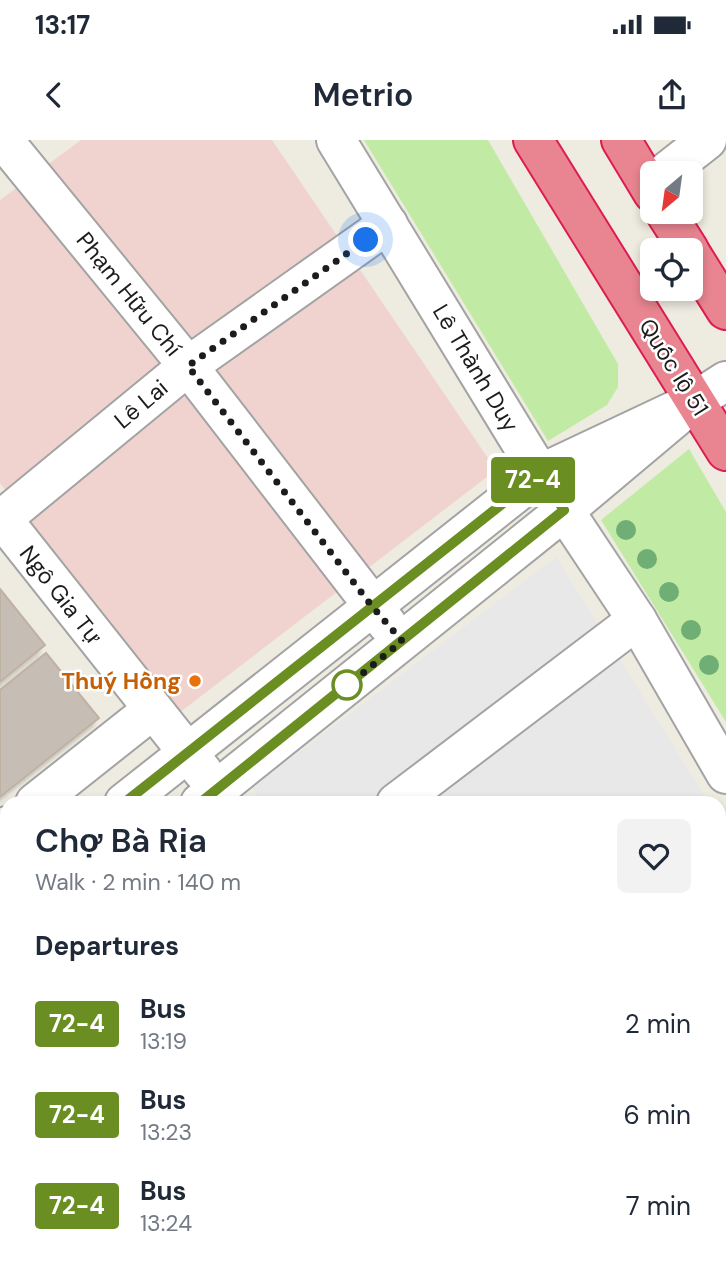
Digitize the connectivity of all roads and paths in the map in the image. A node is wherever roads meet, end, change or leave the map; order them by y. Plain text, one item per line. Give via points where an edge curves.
1 (336, 140) edge
2 (533, 140) edge
3 (621, 140) edge
4 (708, 140) edge
5 (9, 147) edge
6 (686, 161) edge
7 (640, 166) edge
8 (388, 224) junction
9 (703, 273) edge
10 (726, 310) edge
11 (188, 366) junction
12 (726, 381) edge
13 (695, 401) junction
14 (726, 451) edge
15 (540, 474) junction
16 (564, 510) junction
17 (1, 518) edge
18 (371, 605) junction
19 (637, 620) junction
20 (402, 641) junction
21 (151, 711) junction
22 (188, 754) junction
23 (726, 774) edge
24 (44, 796) edge
25 (133, 796) edge
26 (213, 796) edge
27 (219, 796) edge
28 (405, 796) edge

1 - 8 street, Lê Thành Duy
2 - 13 highway, Quốc lộ 51
3 - 7 highway
4 - 6 street
5 - 11 street, Phạm Hữu Chí
8 - 11 street, Lê Lai
8 - 15 street, Lê Thành Duy
9 - 10 highway
11 - 17 street, Lê Lai
11 - 18 street, Phạm Hữu Chí
12 - 13 street
13 - 14 highway, Quốc lộ 51
13 - 15 street
13 - 16 street
15 - 16 street, Lê Thành Duy
15 - 18 street
16 - 19 street, Lê Thành Duy
16 - 20 street
17 - 21 street, Ngô Gia Tự
18 - 20 street, Phạm Hữu Chí
18 - 22 street
19 - 23 street, Lê Thành Duy
19 - 28 street
20 - 27 street
21 - 22 street, Ngô Gia Tự
21 - 24 street
22 - 25 street
22 - 26 street, Ngô Gia Tự

